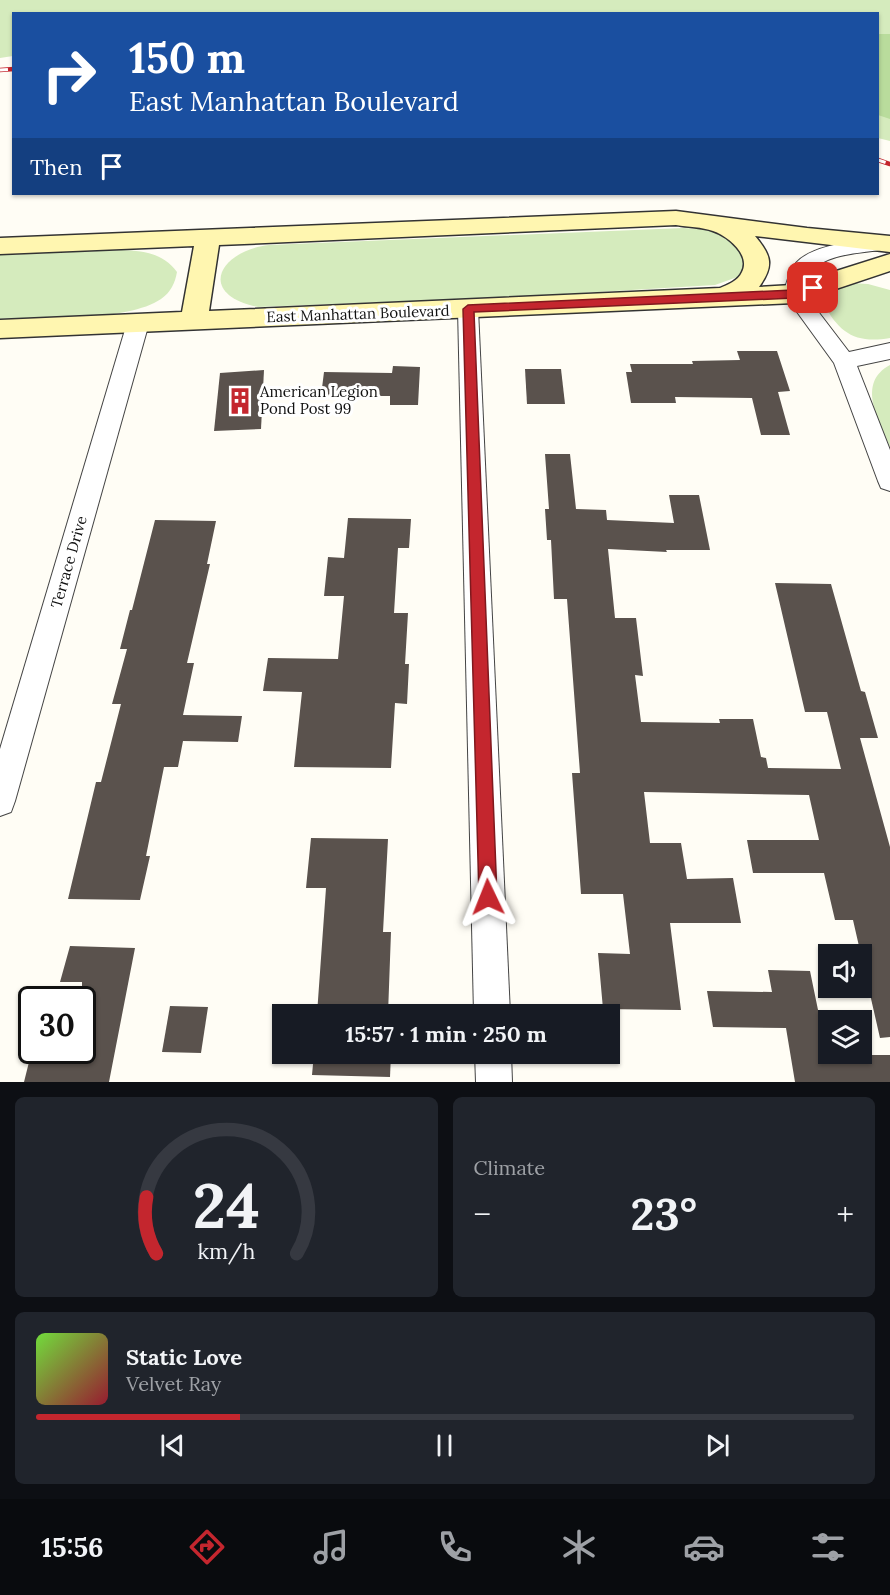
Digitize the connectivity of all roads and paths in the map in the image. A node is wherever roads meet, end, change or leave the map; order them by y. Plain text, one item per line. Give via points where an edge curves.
1 (717, 223) junction
2 (208, 238) junction
3 (0, 246) edge
4 (889, 250) edge
5 (794, 294) junction
6 (724, 297) junction
7 (468, 309) junction
8 (194, 320) junction
9 (138, 323) junction
10 (0, 329) edge
11 (890, 351) edge
12 (844, 361) junction
13 (890, 481) edge
14 (0, 801) edge
15 (492, 1004) edge
16 (493, 1064) edge
17 (494, 1082) edge

1 - 2 street, East Manhattan Boulevard via 676,219
1 - 4 street, East Manhattan Boulevard
1 - 6 street via 748,242 756,256 757,270 748,283
2 - 3 street, East Manhattan Boulevard
2 - 8 street
4 - 5 street, East Manhattan Boulevard
5 - 6 street, East Manhattan Boulevard
5 - 12 street
6 - 7 street, East Manhattan Boulevard
7 - 8 street, East Manhattan Boulevard
7 - 15 street
8 - 9 street, East Manhattan Boulevard
9 - 10 street, East Manhattan Boulevard
9 - 14 street, Terrace Drive
11 - 12 street
12 - 13 street
16 - 17 street

